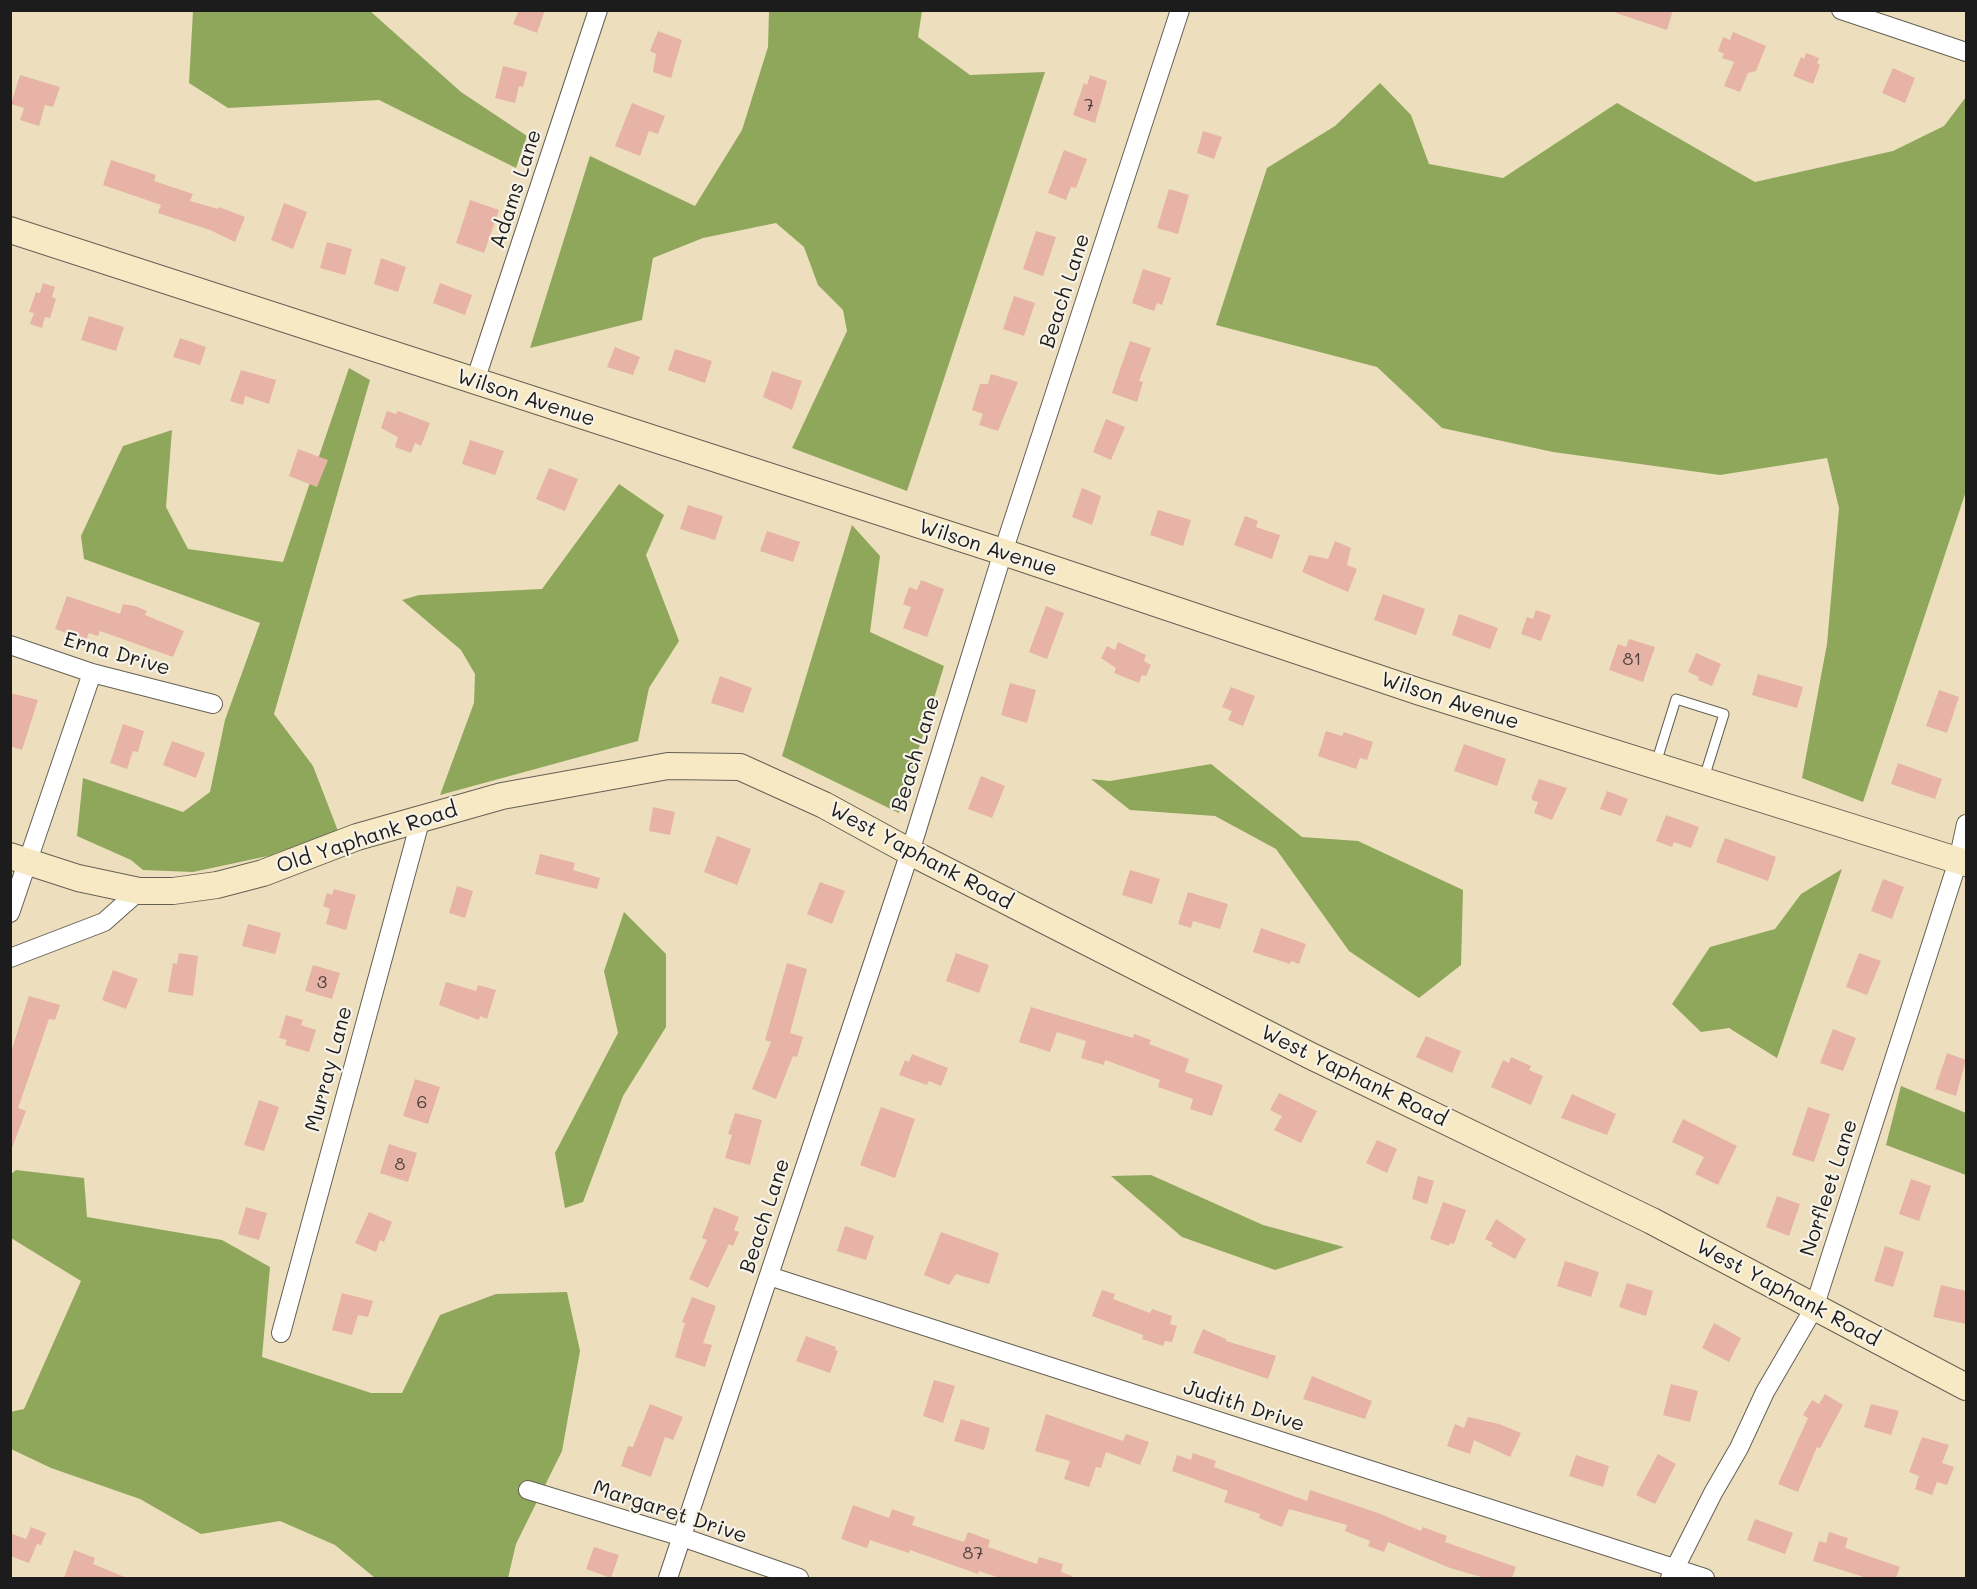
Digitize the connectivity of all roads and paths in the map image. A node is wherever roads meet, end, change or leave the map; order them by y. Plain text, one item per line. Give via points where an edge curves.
1 (598, 10) edge
2 (1180, 10) edge
3 (1841, 10) edge
4 (1966, 52) edge
5 (10, 230) edge
6 (476, 381) junction
7 (1003, 552) junction
8 (10, 645) edge
9 (92, 672) junction
10 (213, 704) dead end
11 (1656, 766) junction
12 (740, 767) joint
13 (1703, 781) junction
14 (421, 818) junction
15 (1966, 824) edge
16 (910, 852) junction
17 (19, 859) edge
18 (1962, 862) edge
19 (139, 891) junction
20 (10, 913) edge
21 (10, 958) edge
22 (769, 1276) junction
23 (1814, 1308) junction
24 (281, 1333) dead end
25 (1966, 1387) edge
26 (528, 1490) dead end
27 (682, 1537) junction
28 (1673, 1574) edge
29 (668, 1578) edge
30 (799, 1578) edge
31 (1705, 1578) edge

1 - 6 street, Adams Lane
2 - 7 street, Beach Lane
3 - 4 street
5 - 6 street, Wilson Avenue
6 - 7 street, Wilson Avenue
7 - 11 street, Wilson Avenue via 1420,692
7 - 16 street, Beach Lane
8 - 9 street, Erna Drive
9 - 10 street, Erna Drive
9 - 17 street
11 - 13 street, Wilson Avenue
11 - 13 lane via 1676,699 1715,711 1724,714
12 - 14 street, Old Yaphank Road via 668,766 502,796
12 - 16 street, West Yaphank Road via 824,805
13 - 18 street, Wilson Avenue
14 - 19 street, Old Yaphank Road via 252,876 173,891
14 - 24 street, Murray Lane
15 - 18 street, Norfleet Lane
16 - 22 street, Beach Lane
16 - 23 street, West Yaphank Road via 1311,1056 1652,1221
17 - 19 street, Old Yaphank Road via 78,878
17 - 20 street
18 - 23 street, Norfleet Lane
19 - 21 street via 104,922
22 - 27 street, Beach Lane
22 - 28 street, Judith Drive
23 - 25 street, West Yaphank Road
23 - 28 street, Norfleet Lane via 1765,1392
26 - 27 street, Margaret Drive
27 - 29 street, Beach Lane
27 - 30 street, Margaret Drive
28 - 31 street, Judith Drive

